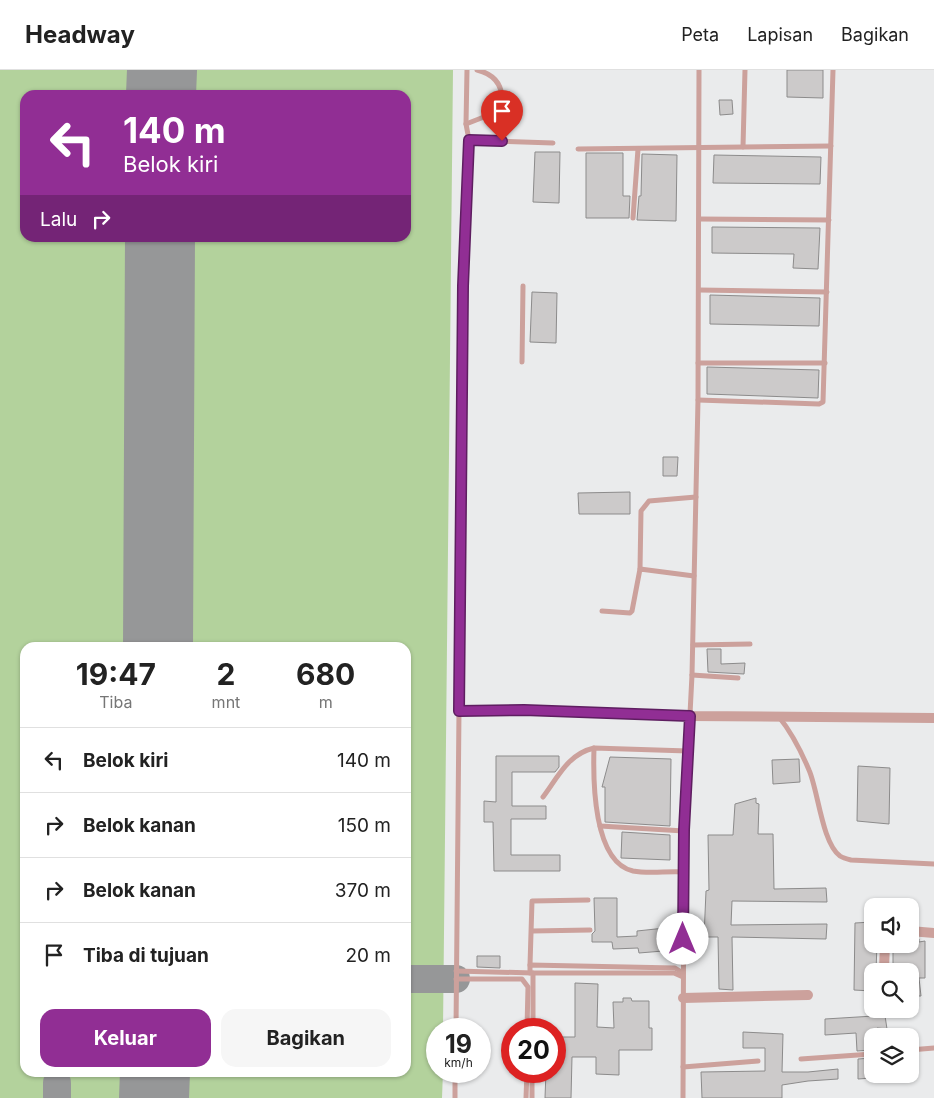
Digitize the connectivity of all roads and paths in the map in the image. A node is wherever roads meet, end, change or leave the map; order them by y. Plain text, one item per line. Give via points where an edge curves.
1 (467, 70) edge
2 (477, 70) edge
3 (699, 70) edge
4 (745, 70) edge
5 (833, 70) edge
6 (466, 124) junction
7 (469, 140) junction
8 (553, 143) dead end
9 (831, 146) junction
10 (743, 147) junction
11 (578, 148) dead end
12 (638, 148) junction
13 (699, 148) junction
14 (633, 218) dead end
15 (699, 219) junction
16 (829, 220) junction
17 (523, 286) dead end
18 (699, 290) junction
19 (827, 292) junction
20 (522, 362) dead end
21 (698, 363) junction
22 (824, 363) junction
23 (698, 400) junction
24 (696, 497) junction
25 (640, 569) junction
26 (694, 576) junction
27 (602, 611) dead end
28 (750, 644) dead end
29 (693, 645) junction
30 (692, 675) junction
31 (738, 678) dead end
32 (459, 711) junction
33 (690, 716) junction
34 (779, 716) junction
35 (934, 718) edge
36 (594, 748) junction
37 (688, 751) junction
38 (543, 797) dead end
39 (600, 826) junction
40 (684, 830) junction
41 (934, 864) edge
42 (683, 872) junction
43 (588, 900) dead end
44 (590, 930) dead end
45 (532, 931) junction
46 (919, 932) edge
47 (934, 933) edge
48 (530, 965) junction
49 (456, 971) junction
50 (531, 973) junction
51 (683, 975) junction
52 (456, 979) junction
53 (808, 995) dead end
54 (683, 998) junction
55 (456, 1018) edge
56 (527, 1018) edge
57 (533, 1018) edge
58 (934, 1048) edge
59 (919, 1049) edge
60 (864, 1055) edge
61 (801, 1059) dead end
62 (758, 1061) dead end
63 (683, 1067) junction
64 (455, 1083) edge
65 (527, 1083) edge
66 (532, 1083) edge
67 (455, 1098) edge
68 (526, 1098) edge
69 (532, 1098) edge
70 (683, 1098) edge

1 - 6 lane
2 - 6 lane via 488,73 499,84 502,104 489,115
3 - 13 lane
4 - 10 lane
5 - 9 lane
6 - 7 lane
7 - 8 lane
7 - 32 lane via 463,286
9 - 10 lane
9 - 16 lane
10 - 13 lane
11 - 12 lane
12 - 13 lane
12 - 14 lane
13 - 15 lane
15 - 16 lane
15 - 18 lane
16 - 19 lane
17 - 20 lane
18 - 19 lane
18 - 21 lane
19 - 22 lane
21 - 22 lane
21 - 23 lane
22 - 23 lane via 822,404
23 - 24 lane
24 - 25 lane via 649,501 641,510
24 - 26 lane
25 - 26 lane
25 - 27 lane via 632,612
26 - 29 lane
28 - 29 lane
29 - 30 lane
30 - 31 lane
30 - 33 lane
32 - 33 street
32 - 49 lane
33 - 34 street
33 - 37 lane
34 - 35 street
34 - 41 lane via 792,734 810,772 825,830 840,856 851,860
36 - 37 lane
36 - 38 lane via 582,750 574,756
36 - 39 lane via 593,780
37 - 40 lane
39 - 40 lane
39 - 42 lane via 608,849 620,865 633,871
40 - 42 lane
42 - 51 lane
43 - 45 lane via 533,900
44 - 45 lane
45 - 48 lane
46 - 47 street
48 - 50 lane
48 - 51 lane via 675,968
49 - 50 lane
49 - 52 lane
50 - 51 lane
50 - 57 lane
51 - 54 lane
52 - 55 lane
52 - 56 lane via 522,979 528,987
53 - 54 street
54 - 63 lane
58 - 59 lane
60 - 61 lane
62 - 63 lane
63 - 70 lane
64 - 67 lane
65 - 68 lane
66 - 69 lane

